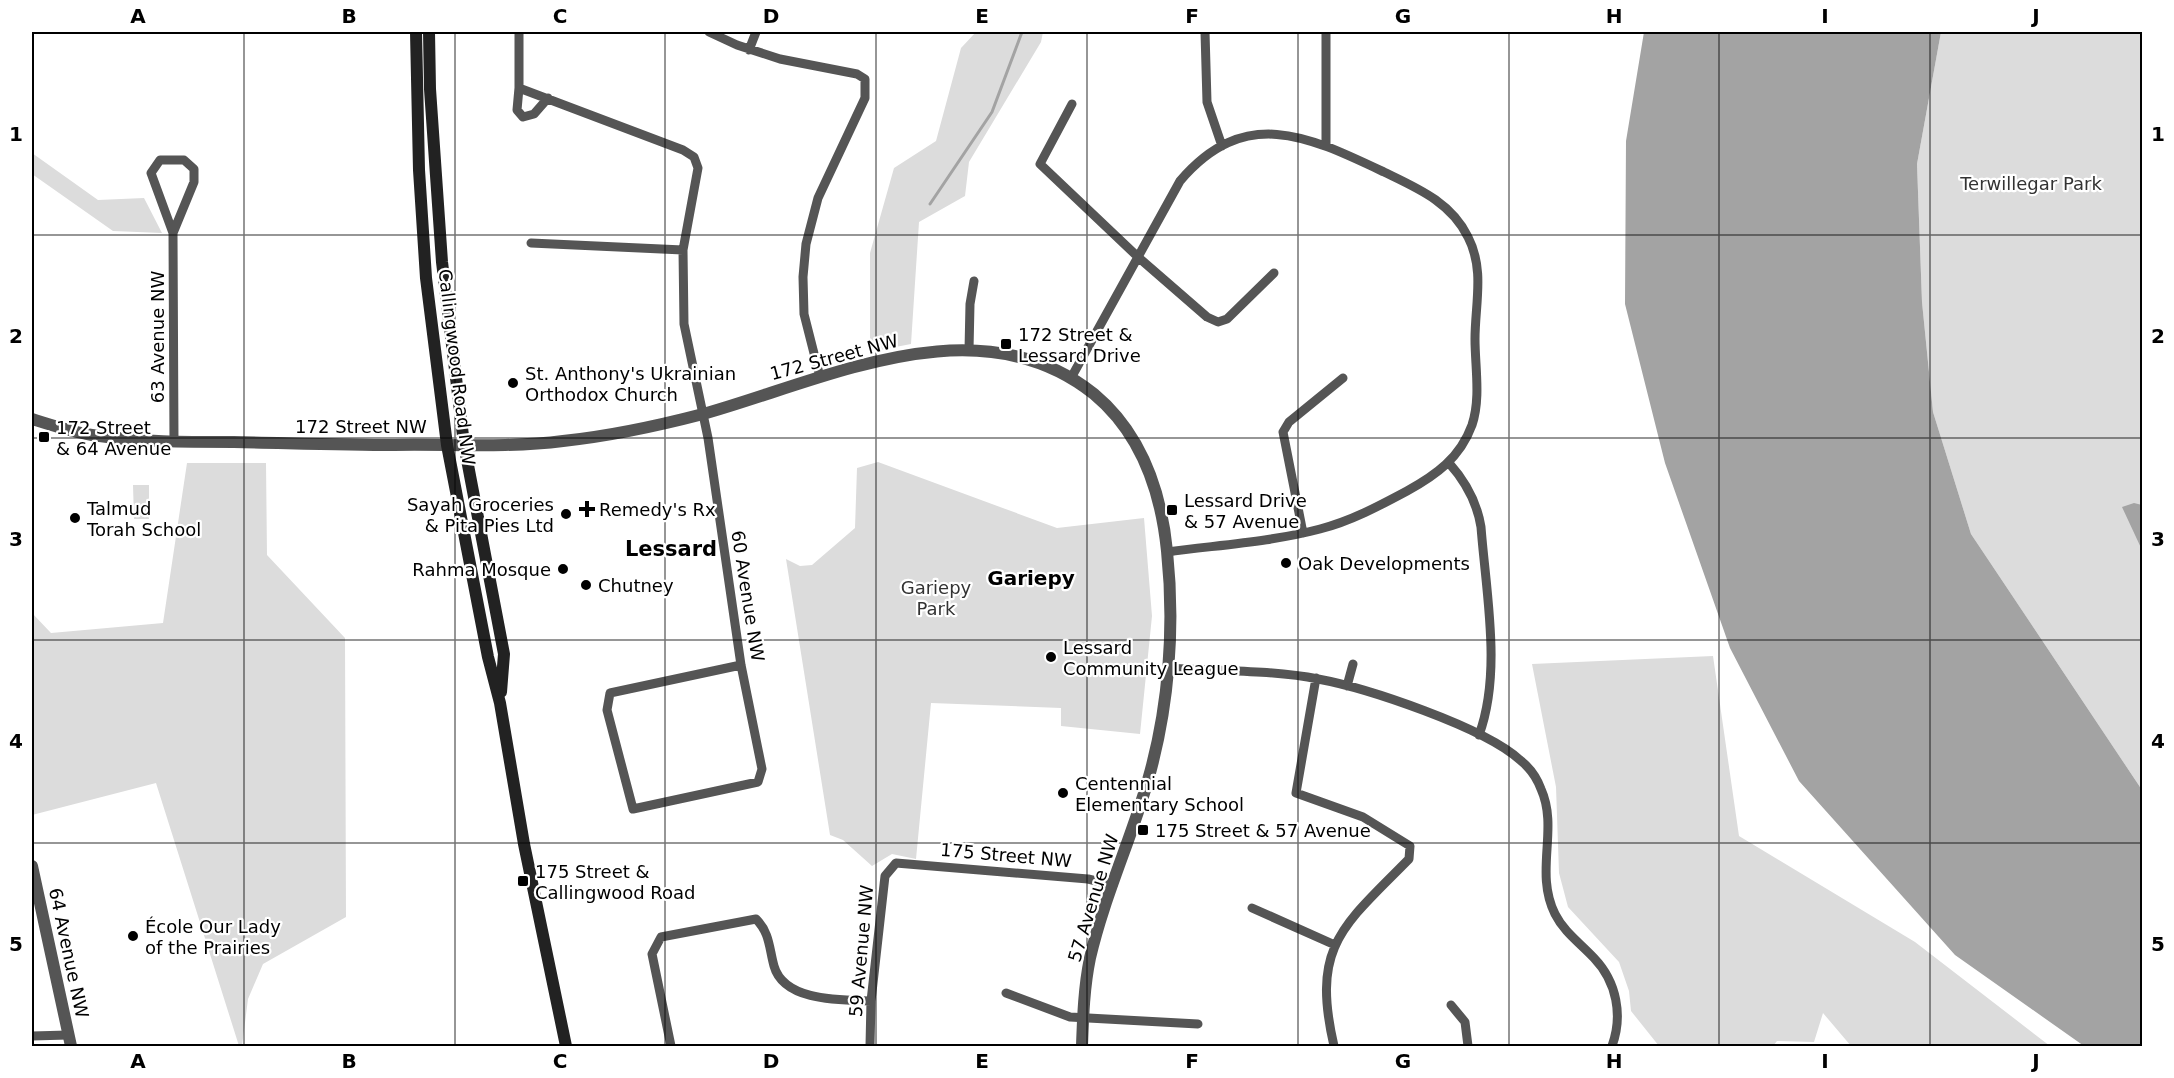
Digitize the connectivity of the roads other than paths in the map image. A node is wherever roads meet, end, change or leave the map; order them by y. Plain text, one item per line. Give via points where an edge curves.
1 (416, 32) edge
2 (429, 32) edge
3 (519, 32) edge
4 (709, 32) edge
5 (756, 32) edge
6 (1205, 32) edge
7 (1326, 32) edge
8 (749, 50) junction
9 (519, 88) junction
10 (548, 98) junction
11 (1072, 104) dead end
12 (1326, 145) junction
13 (1222, 146) junction
14 (173, 233) junction
15 (531, 243) dead end
16 (683, 250) junction
17 (1138, 257) junction
18 (1274, 273) dead end
19 (974, 282) dead end
20 (969, 350) junction
21 (820, 377) junction
22 (1071, 378) junction
23 (1343, 378) dead end
24 (702, 414) junction
25 (32, 419) edge
26 (174, 441) junction
27 (464, 444) junction
28 (447, 445) junction
29 (1449, 463) junction
30 (1149, 470) joint
31 (1303, 533) junction
32 (1167, 552) junction
33 (1353, 664) dead end
34 (741, 665) junction
35 (1168, 668) junction
36 (1316, 678) junction
37 (1347, 686) junction
38 (500, 702) junction
39 (1479, 735) junction
40 (896, 862) joint
41 (32, 866) edge
42 (1113, 885) junction
43 (1252, 908) dead end
44 (1335, 945) junction
45 (1006, 993) dead end
46 (871, 1001) junction
47 (1451, 1005) dead end
48 (1083, 1018) junction
49 (1198, 1024) dead end
50 (32, 1036) edge
51 (70, 1041) edge
52 (566, 1047) edge
53 (670, 1047) edge
54 (870, 1047) edge
55 (1082, 1047) edge
56 (1334, 1047) edge
57 (1468, 1047) edge
58 (1612, 1047) edge

1 - 28 main road, Callingwood Road NW via 426,278
2 - 27 main road, Callingwood Road NW via 442,262
3 - 9 street
4 - 8 street
5 - 8 street
6 - 13 street via 1208,102
7 - 12 street
8 - 21 street via 798,64 857,74 867,85 863,104 818,198 806,244 804,314
9 - 10 street, 60 Avenue NW
9 - 10 street via 518,110 523,117 534,114
10 - 16 street, 60 Avenue NW via 694,157 698,168
11 - 17 street via 1040,164
12 - 13 street via 1273,133
12 - 29 street via 1432,196 1457,219 1472,245 1478,272 1476,404 1468,435
13 - 17 street via 1180,181
14 - 14 street, 63 Avenue NW via 194,182 194,169 184,160 160,160 151,173
14 - 26 street, 63 Avenue NW
15 - 16 street
16 - 24 street, 60 Avenue NW via 684,324
17 - 18 street via 1208,317 1218,321 1227,319
17 - 22 street
19 - 20 street
20 - 21 street, 172 Street NW via 896,357
20 - 22 street, 172 Street NW via 1034,361
21 - 24 street, 172 Street NW
22 - 30 street, 172 Street NW via 1104,403 1126,428
23 - 31 street via 1289,422 1283,432
24 - 27 street, 172 Street NW via 564,441
24 - 34 street, 60 Avenue NW
25 - 26 street, 172 Street NW via 90,435
26 - 28 street, 172 Street NW
27 - 28 street, 172 Street NW
27 - 38 main road, Callingwood Road NW via 504,654
28 - 38 main road, Callingwood Road NW
29 - 31 street via 1432,477 1370,510
29 - 39 street via 1468,487 1481,527 1490,660 1488,697
30 - 32 street, 57 Avenue NW via 1162,515
31 - 32 street
32 - 35 street, 57 Avenue NW
33 - 37 street
34 - 34 street, 60 Avenue NW via 610,693 607,710 633,809 758,782 762,769
35 - 36 street
35 - 42 street, 57 Avenue NW via 1150,774
36 - 37 street
36 - 44 street via 1296,793 1363,817 1410,846 1409,859 1354,916
37 - 39 street via 1426,712
38 - 52 main road, Callingwood Road NW via 524,844
39 - 58 street via 1520,759 1541,788 1548,817 1544,866 1550,903 1561,924 1602,967 1611,984 1618,1019
40 - 42 street, 175 Street NW via 1089,879
40 - 46 street, 59 Avenue NW via 885,876
41 - 51 street, 64 Avenue NW
42 - 48 street, 57 Avenue NW via 1090,959
43 - 44 street
44 - 56 street via 1326,972 1326,1010
45 - 48 street via 1061,1015
46 - 53 street via 822,1000 790,986 775,970 766,930 756,919 661,937 651,954
46 - 54 street, 59 Avenue NW
47 - 57 street via 1465,1022
48 - 49 street
48 - 55 street, 57 Avenue NW
50 - 51 street

